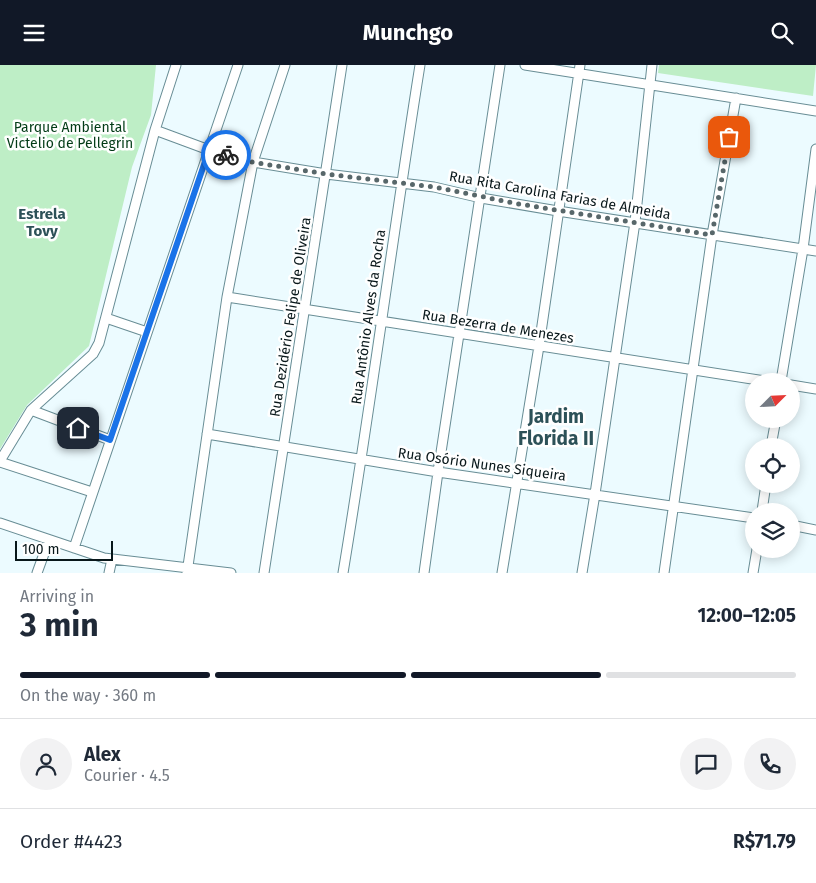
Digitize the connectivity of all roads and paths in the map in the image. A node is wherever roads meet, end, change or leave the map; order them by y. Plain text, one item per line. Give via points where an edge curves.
1 (176, 65) edge
2 (238, 65) edge
3 (285, 65) edge
4 (342, 65) edge
5 (420, 65) edge
6 (500, 65) edge
7 (524, 65) edge
8 (652, 65) edge
9 (579, 69) edge
10 (649, 84) junction
11 (736, 98) junction
12 (816, 111) edge
13 (155, 130) junction
14 (816, 149) edge
15 (209, 150) junction
16 (252, 162) junction
17 (326, 174) junction
18 (401, 182) junction
19 (481, 197) junction
20 (558, 211) junction
21 (635, 222) junction
22 (712, 235) junction
23 (803, 249) junction
24 (816, 251) edge
25 (227, 297) junction
26 (305, 310) junction
27 (106, 319) junction
28 (381, 322) junction
29 (147, 332) junction
30 (460, 333) junction
31 (539, 345) junction
32 (614, 357) junction
33 (692, 369) junction
34 (782, 373) edge
35 (745, 378) edge
36 (800, 386) edge
37 (816, 389) edge
38 (31, 410) junction
39 (207, 435) junction
40 (110, 440) junction
41 (283, 447) junction
42 (362, 459) junction
43 (0, 462) edge
44 (438, 472) junction
45 (516, 483) junction
46 (92, 492) junction
47 (595, 494) junction
48 (674, 506) junction
49 (745, 517) edge
50 (0, 523) edge
51 (800, 527) edge
52 (816, 530) edge
53 (49, 540) junction
54 (74, 548) junction
55 (755, 558) edge
56 (112, 559) junction
57 (187, 570) edge
58 (37, 573) edge
59 (109, 573) edge
60 (230, 573) edge
61 (264, 573) edge
62 (343, 573) edge
63 (424, 573) edge
64 (502, 573) edge
65 (582, 573) edge
66 (664, 573) edge
67 (753, 573) edge

1 - 13 street
2 - 15 street
3 - 16 street
4 - 17 street, Rua Dezidério Felipe de Oliveira
5 - 18 street, Rua Antônio Alves da Rocha
6 - 19 street
7 - 9 street
8 - 10 street
9 - 10 street
9 - 20 street
10 - 11 street
10 - 21 street
11 - 12 street
11 - 22 street
13 - 15 street, Rua Rita Carolina Farias de Almeida
13 - 27 street
14 - 23 street
15 - 16 street, Rua Rita Carolina Farias de Almeida
15 - 29 street
16 - 17 street, Rua Rita Carolina Farias de Almeida
16 - 25 street
17 - 18 street, Rua Rita Carolina Farias de Almeida
17 - 26 street, Rua Dezidério Felipe de Oliveira
18 - 19 street, Rua Rita Carolina Farias de Almeida
18 - 28 street, Rua Antônio Alves da Rocha
19 - 20 street, Rua Rita Carolina Farias de Almeida
19 - 30 street
20 - 21 street, Rua Rita Carolina Farias de Almeida
20 - 31 street
21 - 22 street, Rua Rita Carolina Farias de Almeida
21 - 32 street
22 - 23 street, Rua Rita Carolina Farias de Almeida
22 - 33 street
23 - 24 street, Rua Rita Carolina Farias de Almeida
23 - 34 street
25 - 26 street, Rua Bezerra de Menezes
25 - 39 street
26 - 28 street, Rua Bezerra de Menezes
26 - 41 street, Rua Dezidério Felipe de Oliveira
27 - 29 street
27 - 38 street via 93,354
28 - 30 street, Rua Bezerra de Menezes
28 - 42 street, Rua Antônio Alves da Rocha
29 - 40 street
30 - 31 street, Rua Bezerra de Menezes
30 - 44 street
31 - 32 street, Rua Bezerra de Menezes
31 - 45 street
32 - 33 street, Rua Bezerra de Menezes
32 - 47 street
33 - 35 street, Rua Bezerra de Menezes
33 - 48 street
36 - 37 street
38 - 40 street
38 - 43 street
39 - 41 street, Rua Osório Nunes Siqueira
39 - 57 street
40 - 46 street
41 - 42 street, Rua Osório Nunes Siqueira
41 - 61 street, Rua Dezidério Felipe de Oliveira
42 - 44 street, Rua Osório Nunes Siqueira
42 - 62 street, Rua Antônio Alves da Rocha
43 - 46 street
44 - 45 street, Rua Osório Nunes Siqueira
44 - 63 street
45 - 47 street, Rua Osório Nunes Siqueira
45 - 64 street
46 - 54 street
47 - 48 street, Rua Osório Nunes Siqueira
47 - 65 street
48 - 49 street, Rua Osório Nunes Siqueira
48 - 66 street
50 - 53 street
51 - 52 street
53 - 54 street
53 - 58 street
54 - 56 street
55 - 67 street
56 - 57 street
56 - 59 street
57 - 60 street

